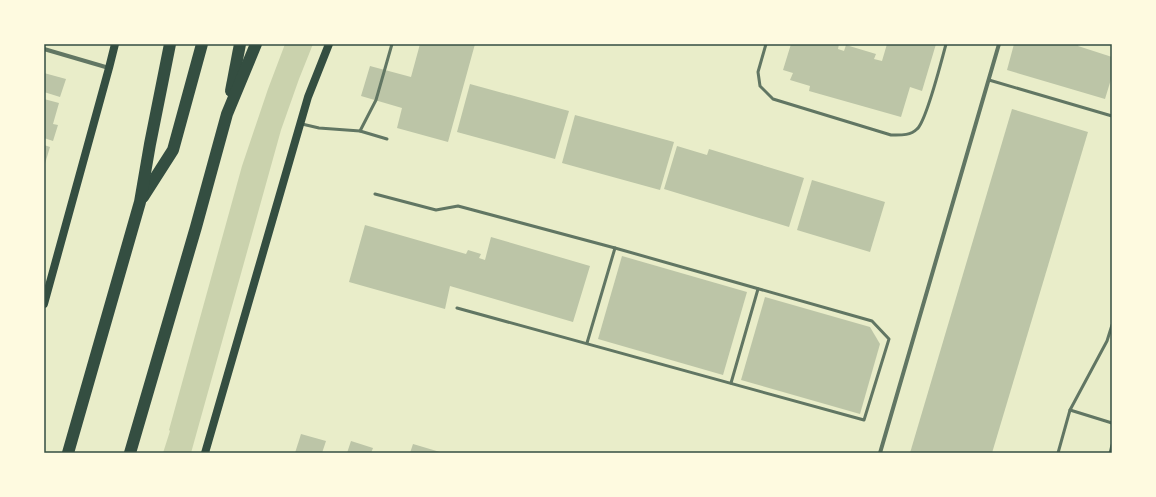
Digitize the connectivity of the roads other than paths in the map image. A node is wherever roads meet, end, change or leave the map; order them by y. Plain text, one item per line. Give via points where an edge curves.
1 (115, 44) edge
2 (170, 44) edge
3 (202, 44) edge
4 (240, 44) edge
5 (256, 44) edge
6 (329, 44) edge
7 (392, 44) edge
8 (766, 44) edge
9 (946, 44) edge
10 (999, 44) edge
11 (44, 49) edge
12 (109, 68) junction
13 (989, 80) junction
14 (227, 114) junction
15 (1112, 116) edge
16 (300, 123) junction
17 (360, 131) junction
18 (387, 139) dead end
19 (374, 194) dead end
20 (140, 202) junction
21 (615, 248) junction
22 (758, 289) junction
23 (44, 304) edge
24 (457, 308) dead end
25 (1112, 326) edge
26 (1107, 341) junction
27 (1112, 342) edge
28 (587, 343) junction
29 (731, 383) junction
30 (1070, 410) junction
31 (1112, 423) edge
32 (1112, 445) edge
33 (68, 453) edge
34 (130, 453) edge
35 (205, 453) edge
36 (880, 453) edge
37 (1058, 453) edge
38 (1110, 453) edge

1 - 12 main road
2 - 20 highway
3 - 20 highway via 173,150
4 - 14 highway
5 - 14 highway
6 - 16 main road
7 - 17 lane via 376,100
8 - 9 lane via 758,72 760,86 773,99 891,135 907,135 918,129 924,118
10 - 13 street
11 - 12 street
12 - 23 main road
13 - 15 lane
13 - 36 street
14 - 34 highway
16 - 17 lane via 319,128
16 - 35 main road
17 - 18 lane
19 - 21 lane via 436,210 458,206
20 - 33 highway
21 - 22 lane
21 - 28 lane
22 - 29 lane
22 - 29 lane via 872,321 889,339 864,420
24 - 28 lane
25 - 26 lane
26 - 27 lane
26 - 30 lane
28 - 29 lane
30 - 31 lane
30 - 37 lane
32 - 38 lane

